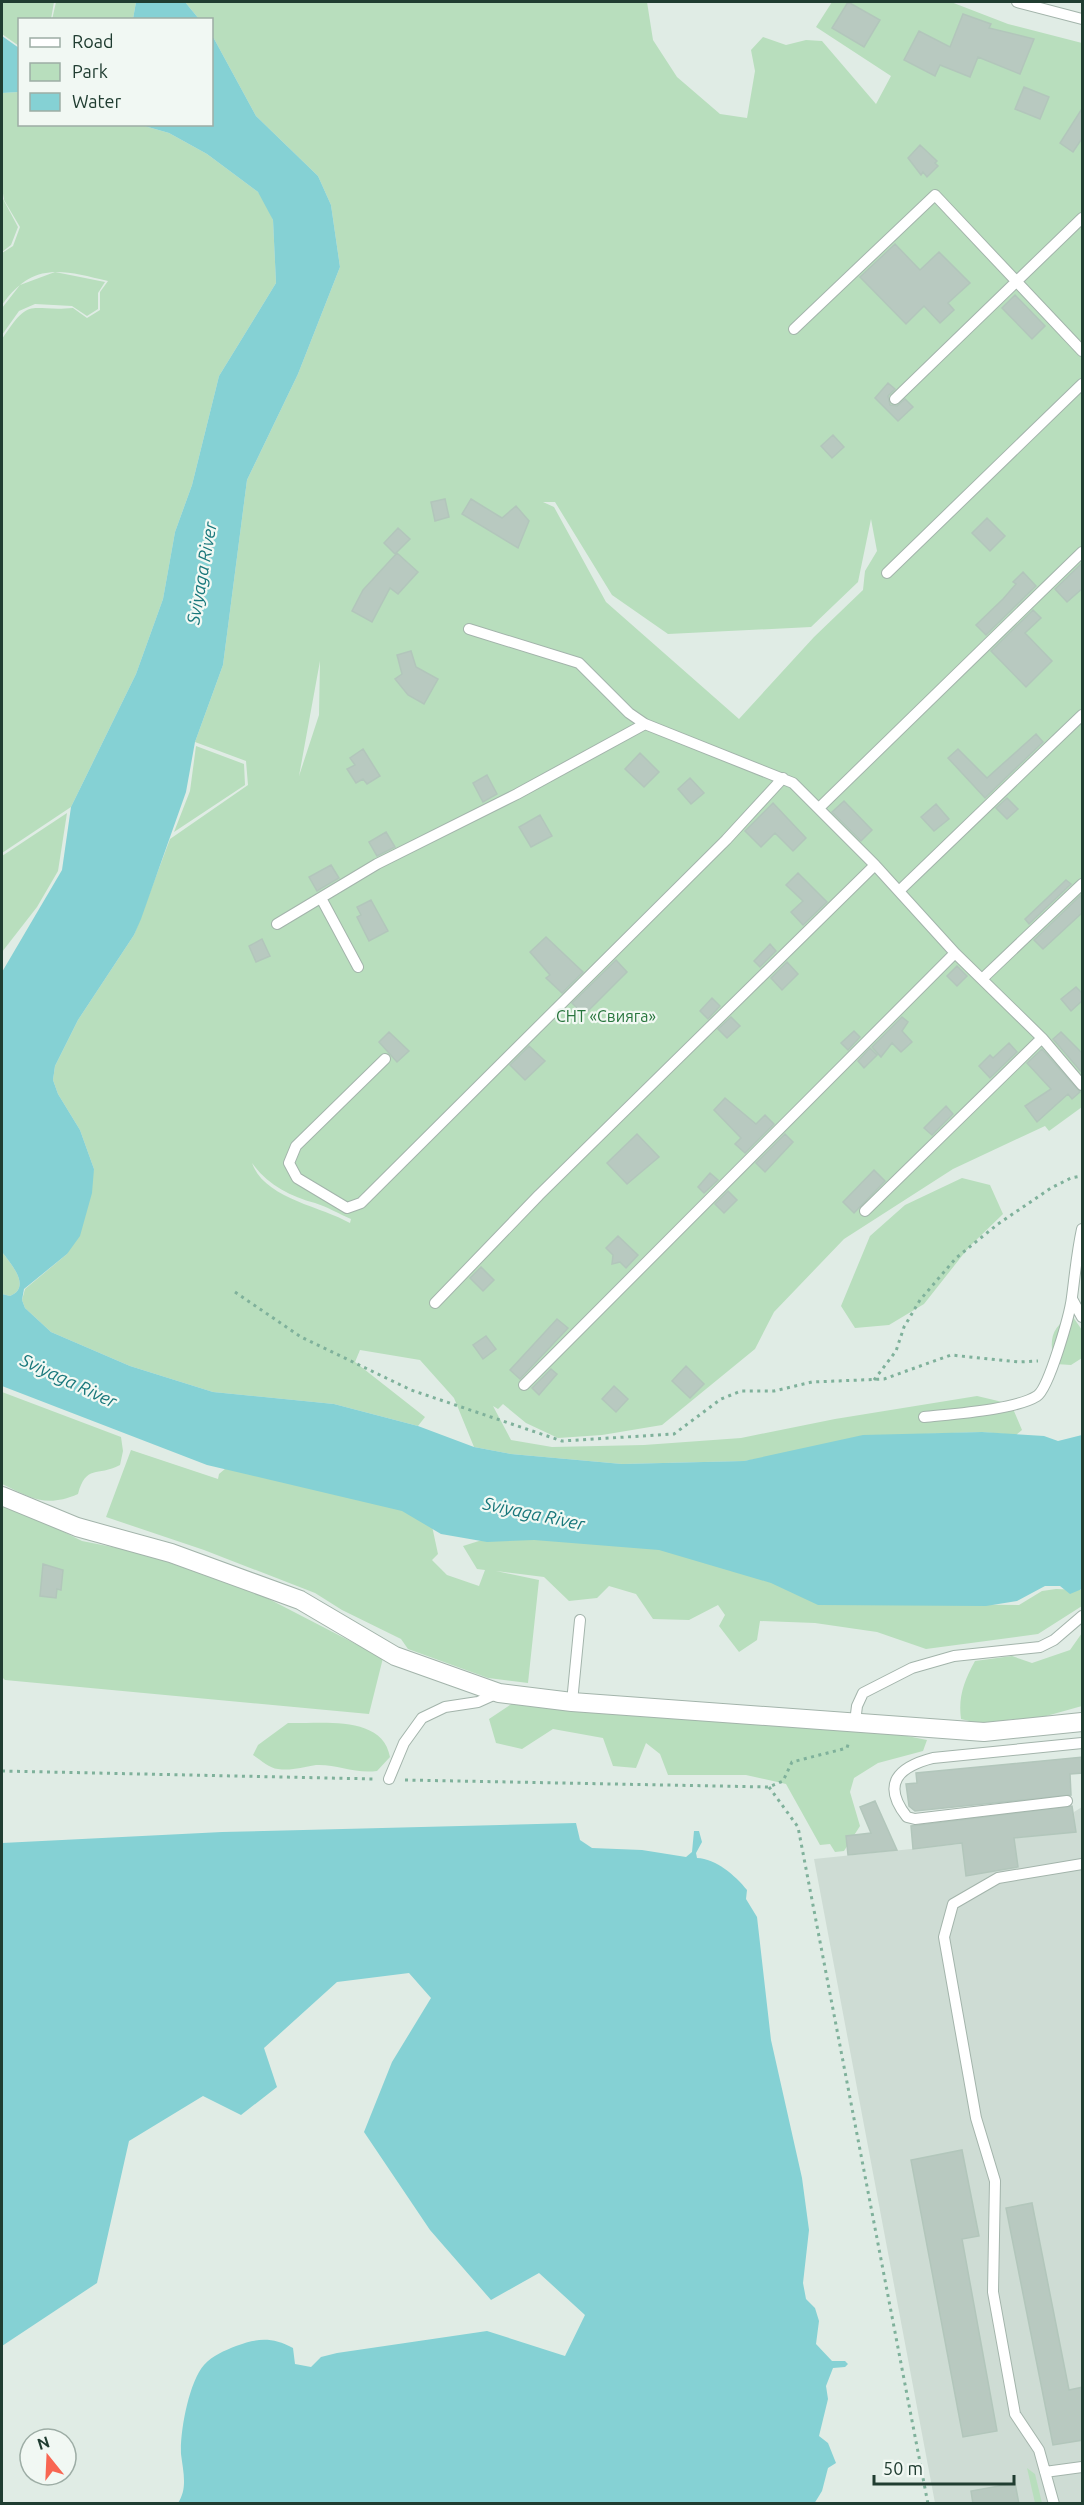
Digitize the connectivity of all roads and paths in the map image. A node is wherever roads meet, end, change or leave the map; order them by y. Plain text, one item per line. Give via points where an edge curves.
1 (1017, 2) edge
2 (1083, 18) edge
3 (1083, 218) edge
4 (1016, 282) junction
5 (794, 329) dead end
6 (1083, 351) edge
7 (1083, 384) edge
8 (895, 399) dead end
9 (1083, 552) edge
10 (887, 573) dead end
11 (469, 629) dead end
12 (1083, 715) edge
13 (645, 724) junction
14 (783, 777) junction
15 (819, 808) junction
16 (876, 865) junction
17 (1083, 884) edge
18 (899, 891) junction
19 (321, 898) junction
20 (277, 924) dead end
21 (956, 953) junction
22 (358, 967) dead end
23 (982, 979) junction
24 (1042, 1038) junction
25 (385, 1059) dead end
26 (1083, 1085) edge
27 (1083, 1176) edge
28 (865, 1211) dead end
29 (1083, 1229) edge
30 (235, 1292) dead end
31 (1072, 1299) junction
32 (435, 1303) dead end
33 (1083, 1317) edge
34 (1054, 1356) junction
35 (874, 1380) junction
36 (524, 1384) dead end
37 (924, 1417) dead end
38 (2, 1496) edge
39 (1083, 1616) edge
40 (580, 1620) dead end
41 (499, 1693) junction
42 (572, 1702) junction
43 (855, 1722) junction
44 (1083, 1722) edge
45 (1083, 1743) edge
46 (389, 1779) dead end
47 (1067, 1801) dead end
48 (1083, 1864) edge
49 (1083, 2468) edge
50 (1045, 2472) junction
51 (928, 2504) edge
52 (1054, 2504) edge

1 - 2 lane
3 - 4 lane
4 - 5 lane via 935,195
4 - 6 lane
4 - 8 lane
7 - 10 lane
9 - 15 lane
11 - 13 lane via 579,663 623,708
12 - 18 lane
13 - 14 lane
13 - 19 lane via 377,864
14 - 15 lane
14 - 25 lane via 726,840 370,1195 347,1208 297,1178 289,1163 296,1146
15 - 16 lane
16 - 18 lane
16 - 32 lane via 547,1187
17 - 23 lane
18 - 21 lane
19 - 20 lane
19 - 22 lane
21 - 23 lane
21 - 36 lane
23 - 24 lane
24 - 26 lane
24 - 28 lane
27 - 35 path via 1051,1188 956,1258 920,1300 896,1351
29 - 31 lane via 1076,1253
30 - 35 path via 301,1337 411,1390 562,1441 674,1434 721,1399 741,1391 774,1391 812,1382
31 - 33 lane
31 - 34 lane
34 - 35 path via 1033,1363 951,1355 919,1369
34 - 37 lane via 1039,1395 973,1411
38 - 41 street via 77,1527 171,1553 300,1600 395,1656
39 - 43 lane via 1040,1647 954,1656 912,1668 863,1693
40 - 42 lane
41 - 42 street
41 - 46 lane via 478,1702 445,1707 422,1718 404,1743
42 - 43 street
43 - 44 street via 984,1732
43 - 51 path via 847,1748 792,1762 783,1781 769,1787 798,1827
45 - 47 lane via 933,1758 902,1770 894,1794 906,1817 915,1819
48 - 50 lane via 998,1878 953,1904 944,1937 976,2118 995,2181 993,2292 1015,2414 1039,2450
49 - 50 lane
50 - 52 lane

